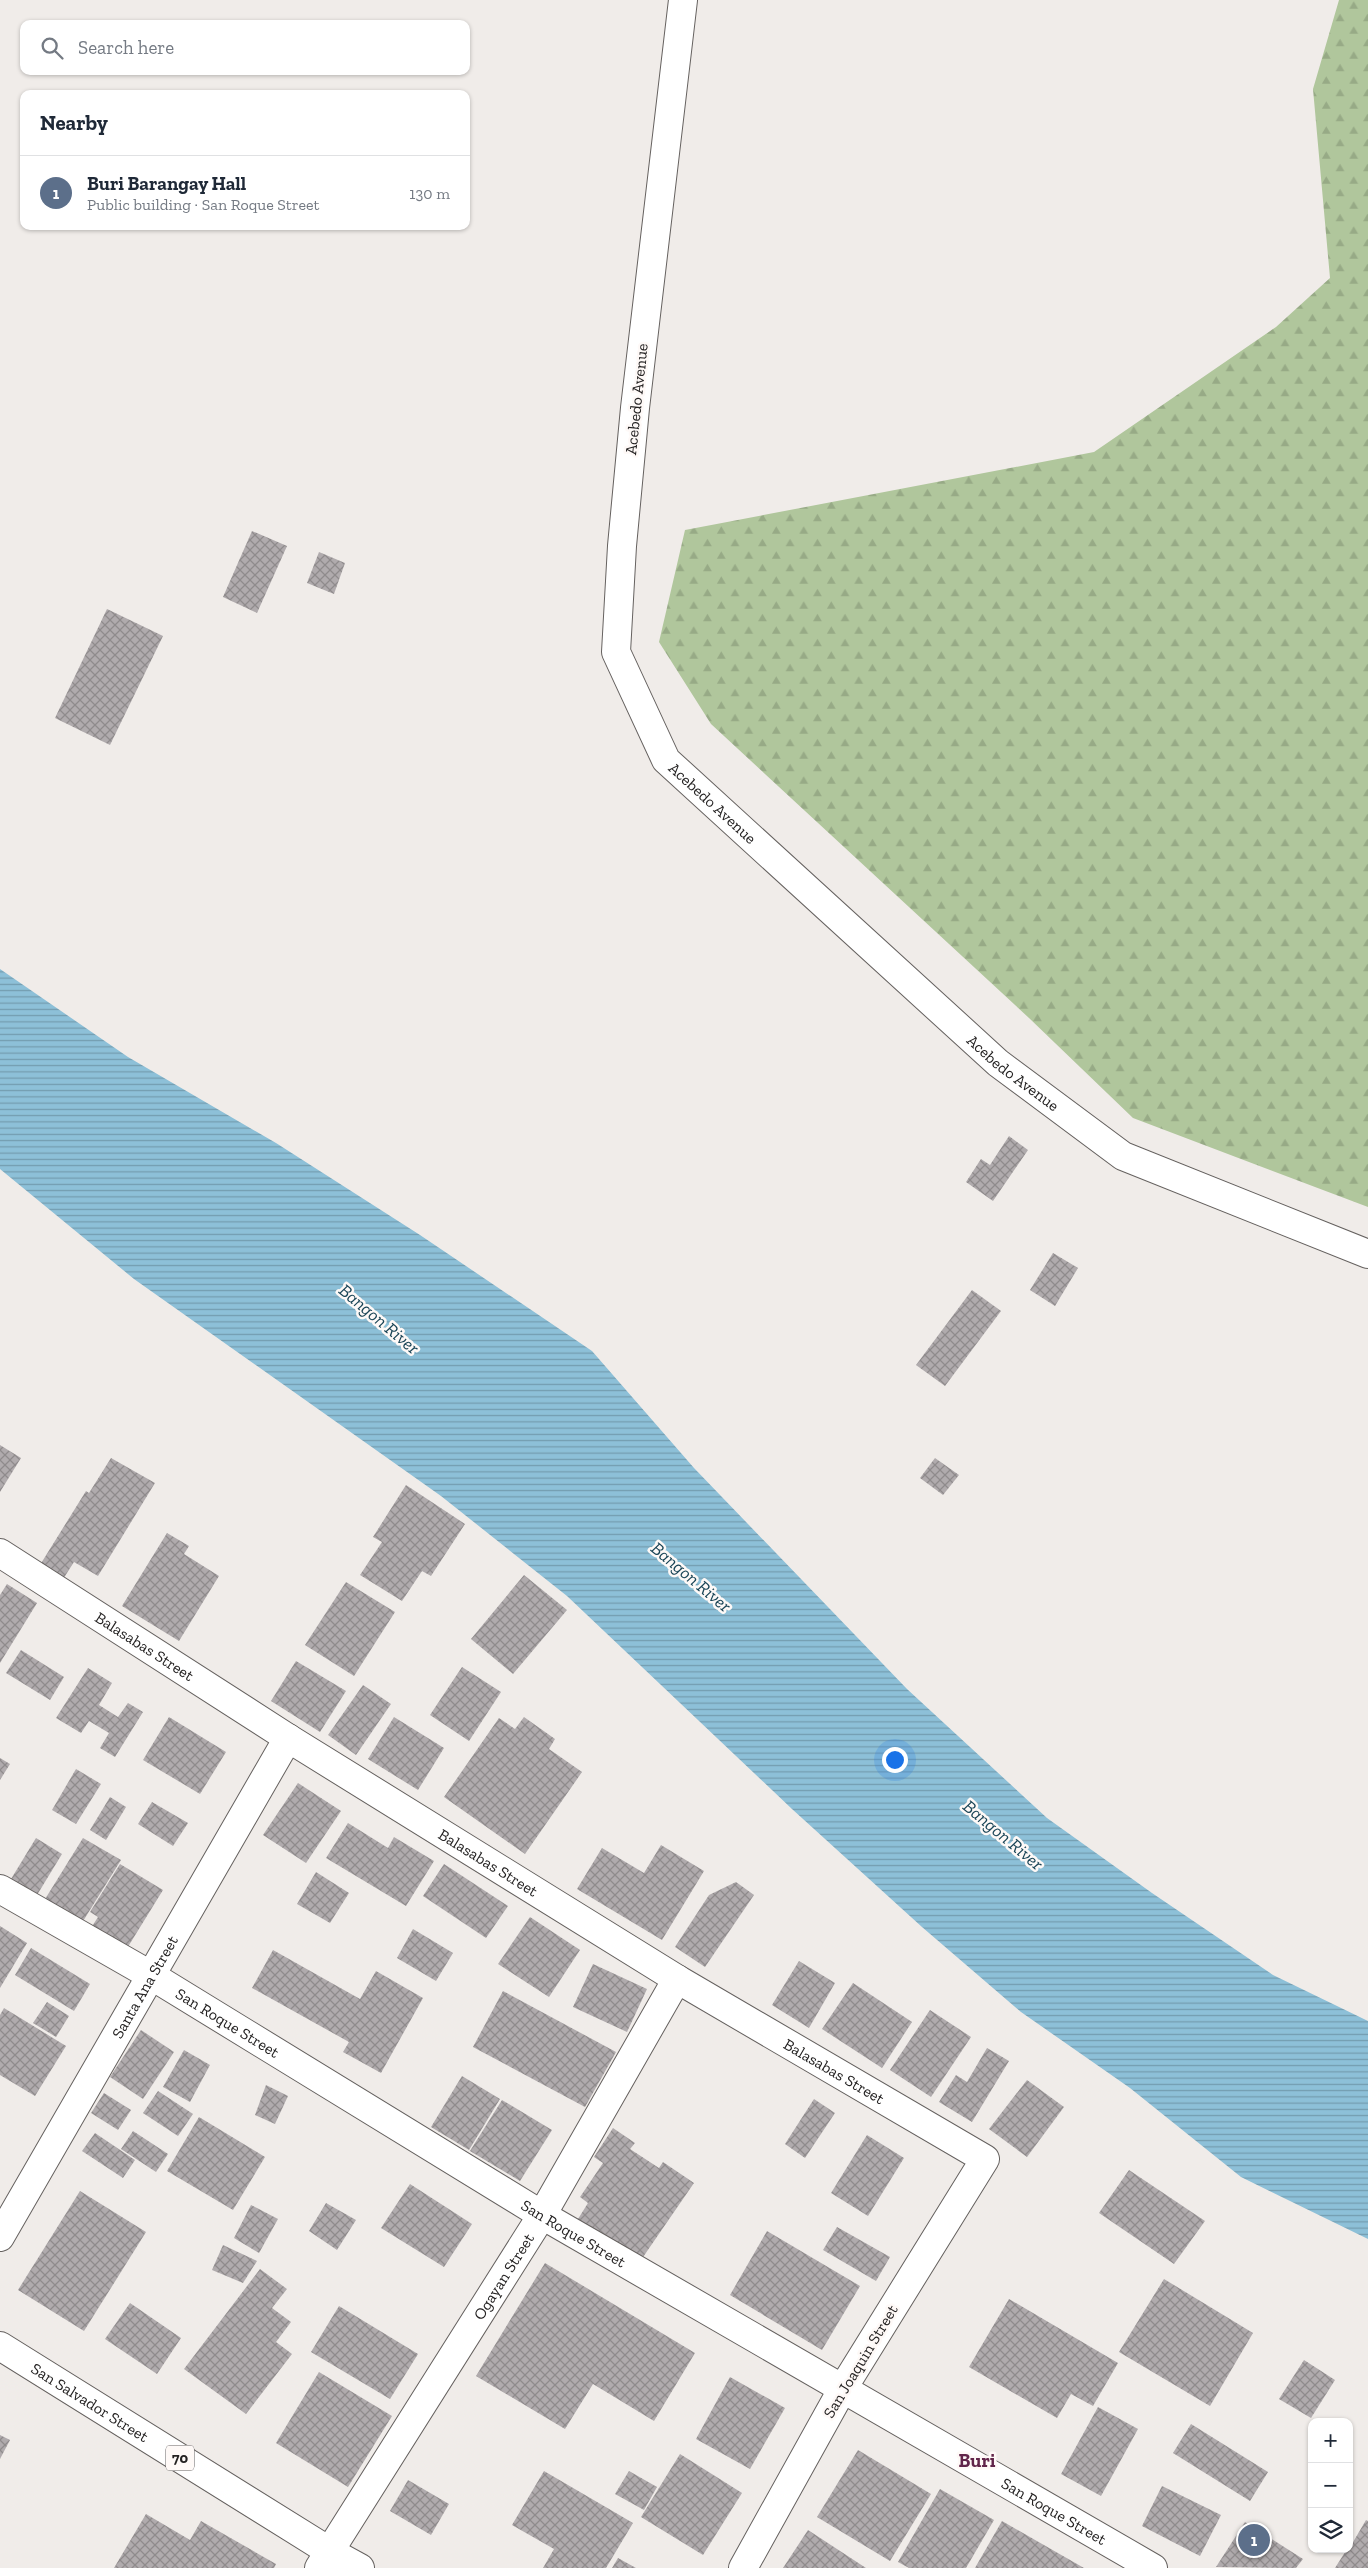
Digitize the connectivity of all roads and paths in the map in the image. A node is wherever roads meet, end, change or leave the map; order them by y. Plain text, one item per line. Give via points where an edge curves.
1 (683, 0) edge
2 (1368, 1254) edge
3 (0, 1553) edge
4 (288, 1738) junction
5 (0, 1888) edge
6 (152, 1976) junction
7 (677, 1979) junction
8 (985, 2159) joint
9 (542, 2215) junction
10 (0, 2237) edge
11 (0, 2346) edge
12 (843, 2388) junction
13 (324, 2560) edge
14 (360, 2568) edge
15 (743, 2568) edge
16 (1153, 2568) edge

1 - 2 main road, Acebedo Avenue via 635,408 616,652 666,760 998,1063 1123,1156
3 - 4 main road, Balasabas Street
4 - 6 main road, Santa Ana Street
4 - 7 main road, Balasabas Street
5 - 6 main road, San Roque Street
6 - 9 main road, San Roque Street
6 - 10 main road, Santa Ana Street
7 - 8 main road, Balasabas Street
7 - 9 main road, Ogayan Street
8 - 12 main road, San Joaquin Street
9 - 12 main road, San Roque Street
9 - 13 main road, Ogayan Street
11 - 13 main road, San Salvador Street / 70
12 - 15 main road, San Joaquin Street
12 - 16 main road, San Roque Street
13 - 14 main road, San Salvador Street / 70

